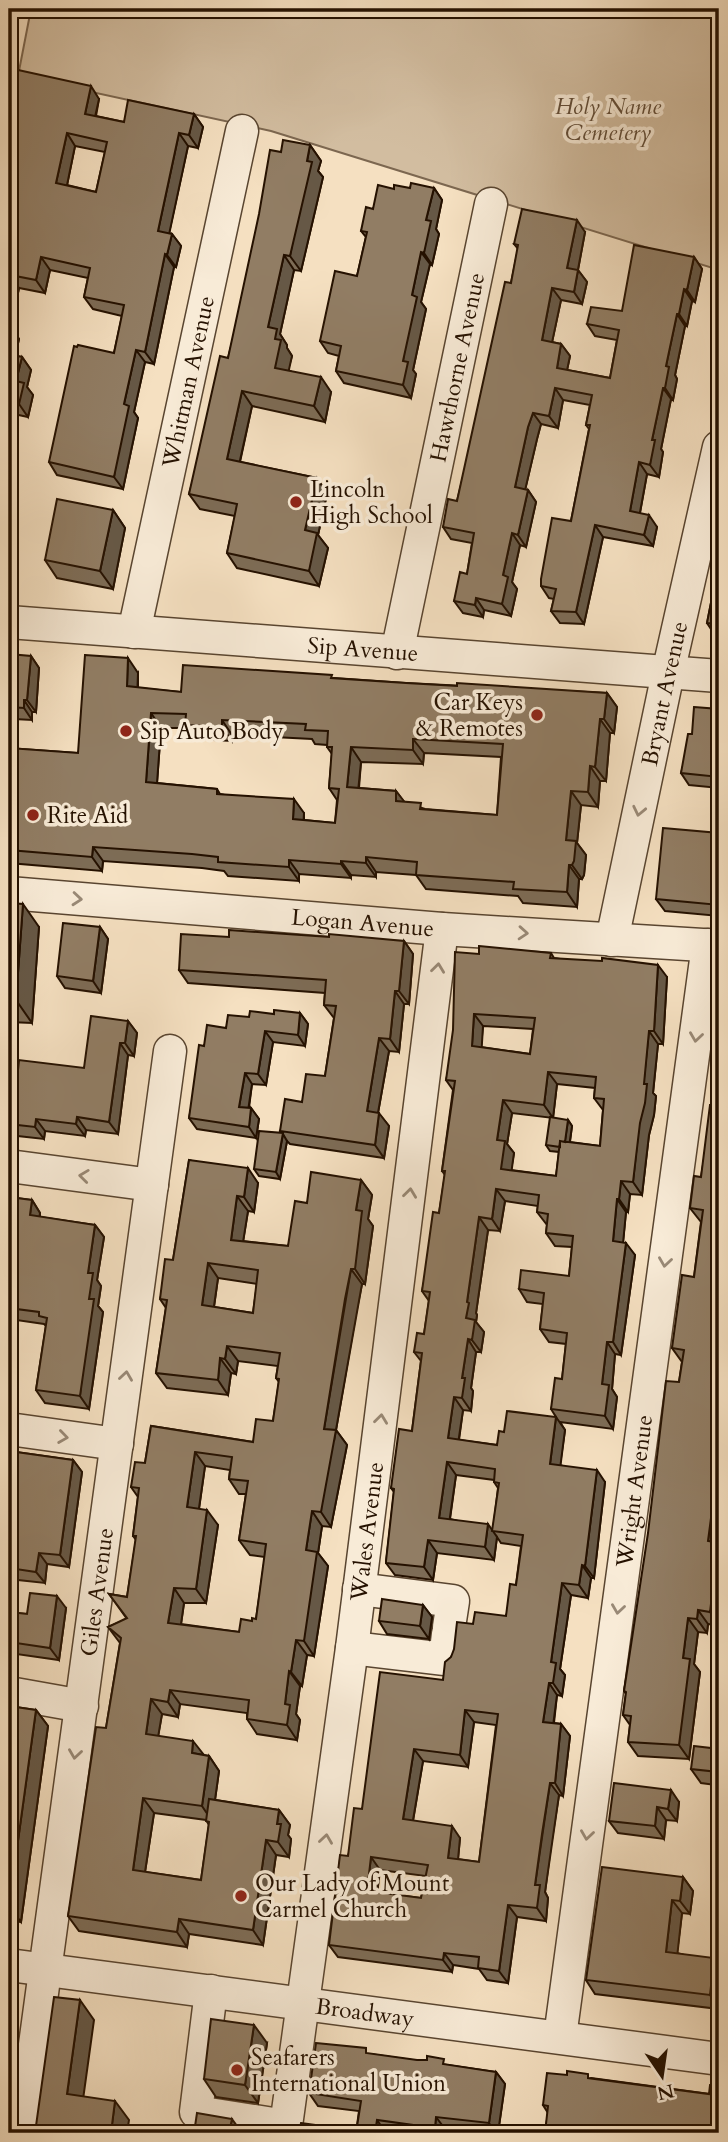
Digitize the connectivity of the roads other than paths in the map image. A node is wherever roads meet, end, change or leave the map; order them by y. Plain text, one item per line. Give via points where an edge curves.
1 (242, 131) dead end
2 (491, 204) dead end
3 (719, 447) edge
4 (9, 622) edge
5 (134, 632) junction
6 (397, 653) junction
7 (668, 673) junction
8 (719, 676) edge
9 (9, 893) edge
10 (442, 929) junction
11 (612, 940) junction
12 (714, 945) edge
13 (170, 1051) dead end
14 (9, 1166) edge
15 (152, 1185) junction
16 (9, 1429) edge
17 (117, 1444) junction
18 (359, 1589) junction
19 (352, 1648) junction
20 (9, 1693) edge
21 (82, 1706) junction
22 (9, 1965) edge
23 (46, 1969) junction
24 (211, 1992) junction
25 (303, 2004) junction
26 (559, 2037) junction
27 (719, 2059) edge
28 (285, 2129) edge
29 (23, 2133) edge

1 - 5 street, Whitman Avenue
2 - 6 street, Hawthorne Avenue
3 - 7 street, Bryant Avenue
4 - 5 street, Sip Avenue
5 - 6 street, Sip Avenue
6 - 7 street, Sip Avenue
7 - 8 street, Sip Avenue
7 -> 11 street, Bryant Avenue
9 -> 10 street, Logan Avenue
10 -> 11 street, Logan Avenue
18 -> 10 street, Wales Avenue
11 - 12 street, Logan Avenue
12 -> 26 street, Wright Avenue
13 - 15 street, Giles Avenue
15 -> 14 street
17 -> 15 street, Giles Avenue
16 -> 17 street
17 - 21 street, Giles Avenue
18 - 19 street, Wales Avenue
18 - 19 street via 453,1601 444,1659
25 -> 19 street, Wales Avenue
20 - 21 street
21 -> 23 street, Giles Avenue
22 - 23 street, Broadway
23 - 24 street, Broadway
23 - 29 street, Giles Avenue
24 - 25 street, Broadway
24 - 28 street via 196,2112
25 - 26 street, Broadway
25 - 28 street, Wales Avenue
26 - 27 street, Broadway

